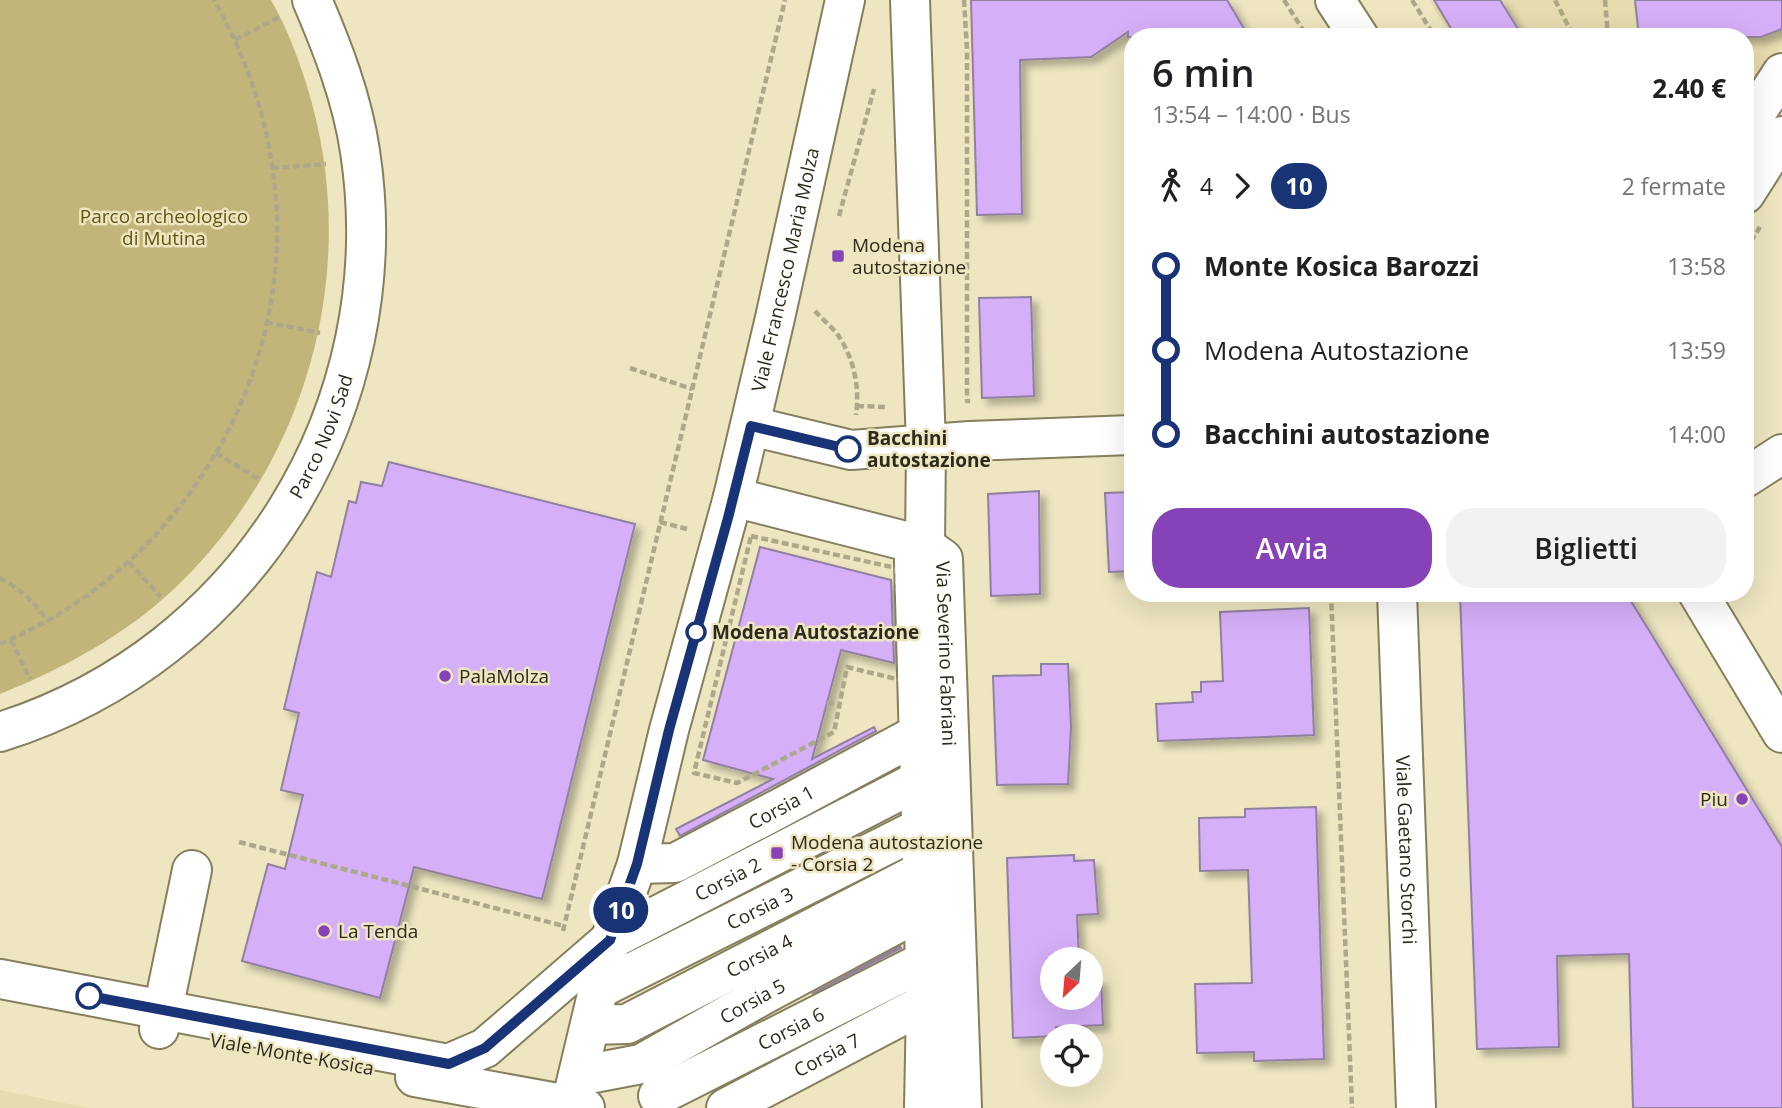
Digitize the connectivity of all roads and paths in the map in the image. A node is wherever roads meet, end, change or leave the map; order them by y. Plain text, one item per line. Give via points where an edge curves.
1 (215, 0) edge
2 (785, 0) edge
3 (845, 0) edge
4 (910, 0) edge
5 (964, 0) edge
6 (1284, 0) edge
7 (1335, 0) edge
8 (1412, 0) edge
9 (1555, 0) edge
10 (1605, 0) edge
11 (301, 6) edge
12 (1302, 28) edge
13 (1353, 28) edge
14 (1429, 28) edge
15 (1569, 28) edge
16 (1607, 28) edge
17 (235, 40) junction
18 (1782, 73) edge
19 (875, 83) dead end
20 (1754, 116) edge
21 (1782, 136) edge
22 (361, 162) junction
23 (272, 168) junction
24 (1754, 180) edge
25 (839, 216) dead end
26 (813, 309) dead end
27 (266, 322) junction
28 (355, 341) junction
29 (630, 368) dead end
30 (692, 389) junction
31 (981, 400) dead end
32 (857, 406) dead end
33 (751, 426) junction
34 (1124, 435) edge
35 (216, 453) junction
36 (1782, 454) edge
37 (926, 458) junction
38 (1124, 461) edge
39 (1754, 472) edge
40 (733, 497) junction
41 (293, 500) junction
42 (925, 546) junction
43 (129, 562) junction
44 (0, 578) edge
45 (1331, 602) edge
46 (1397, 602) edge
47 (1703, 602) edge
48 (48, 621) junction
49 (188, 626) junction
50 (0, 644) edge
51 (827, 702) dead end
52 (840, 706) junction
53 (0, 732) edge
54 (1782, 733) edge
55 (918, 734) junction
56 (920, 780) junction
57 (922, 827) junction
58 (239, 842) dead end
59 (637, 864) junction
60 (192, 870) dead end
61 (923, 871) junction
62 (924, 909) junction
63 (564, 926) junction
64 (562, 936) dead end
65 (610, 940) junction
66 (925, 961) junction
67 (0, 979) edge
68 (599, 989) junction
69 (0, 999) edge
70 (926, 1003) junction
71 (161, 1020) junction
72 (590, 1025) junction
73 (658, 1096) junction
74 (576, 1099) edge
75 (704, 1108) edge
76 (726, 1108) edge
77 (924, 1108) edge
78 (962, 1108) edge
79 (1352, 1108) edge
80 (1416, 1108) edge

1 - 17 path
2 - 30 path
3 - 33 street, Viale Francesco Maria Molza
4 - 37 street, Via Severino Fabriani
5 - 31 path via 967,401
6 - 12 path
7 - 13 street
8 - 14 path
9 - 15 path
10 - 16 path
11 - 17 path
11 - 22 street, Parco Novi Sad via 333,48
17 - 23 path via 262,115
18 - 20 street
19 - 25 path
21 - 24 street
22 - 23 path
22 - 28 street, Parco Novi Sad via 366,258
23 - 27 path via 276,257
26 - 32 path via 838,335 851,360 858,386
27 - 28 path
27 - 35 path via 244,395
28 - 41 street, Parco Novi Sad via 337,408
29 - 30 path
30 - 63 path
33 - 37 street via 850,450
33 - 40 street, Viale Francesco Maria Molza
34 - 37 street via 970,441
35 - 41 path
35 - 43 path via 172,517
36 - 39 street
37 - 38 street via 972,467
37 - 42 street, Via Severino Fabriani
40 - 42 street
40 - 59 street, Viale Francesco Maria Molza
41 - 49 street, Parco Novi Sad via 233,583
42 - 55 street via 914,562
42 - 78 street, Via Severino Fabriani via 943,559
43 - 48 path
43 - 49 path
44 - 48 path via 23,592
45 - 79 path
46 - 80 street, Viale Gaetano Storchi
47 - 54 street
48 - 50 path
49 - 53 street, Parco Novi Sad via 115,680 70,705
51 - 52 path
52 - 52 path via 834,732 737,783 694,773 751,536 896,568 905,681 847,667
55 - 56 street
55 - 59 street, Corsia 1 via 675,863
56 - 57 street
56 - 65 street, Corsia 2
57 - 61 street
57 - 68 street, Corsia 3
58 - 63 path
59 - 65 street, Viale Francesco Maria Molza
60 - 71 street
61 - 62 street
61 - 72 street, Corsia 4 via 627,1024
62 - 66 street
62 - 74 street, Corsia 5
63 - 64 path
65 - 68 street, Viale Francesco Maria Molza
65 - 71 street, Viale Monte Kosica via 485,1048 449,1064
66 - 70 street
66 - 73 street, Corsia 6
67 - 71 street, Viale Monte Kosica
68 - 72 street, Viale Francesco Maria Molza
69 - 71 street, Viale Monte Kosica
70 - 76 street, Corsia 7
70 - 77 street
71 - 74 street, Viale Monte Kosica
72 - 74 street, Viale Francesco Maria Molza
73 - 74 street, Viale Monte Kosica
73 - 75 street, Viale Monte Kosica

